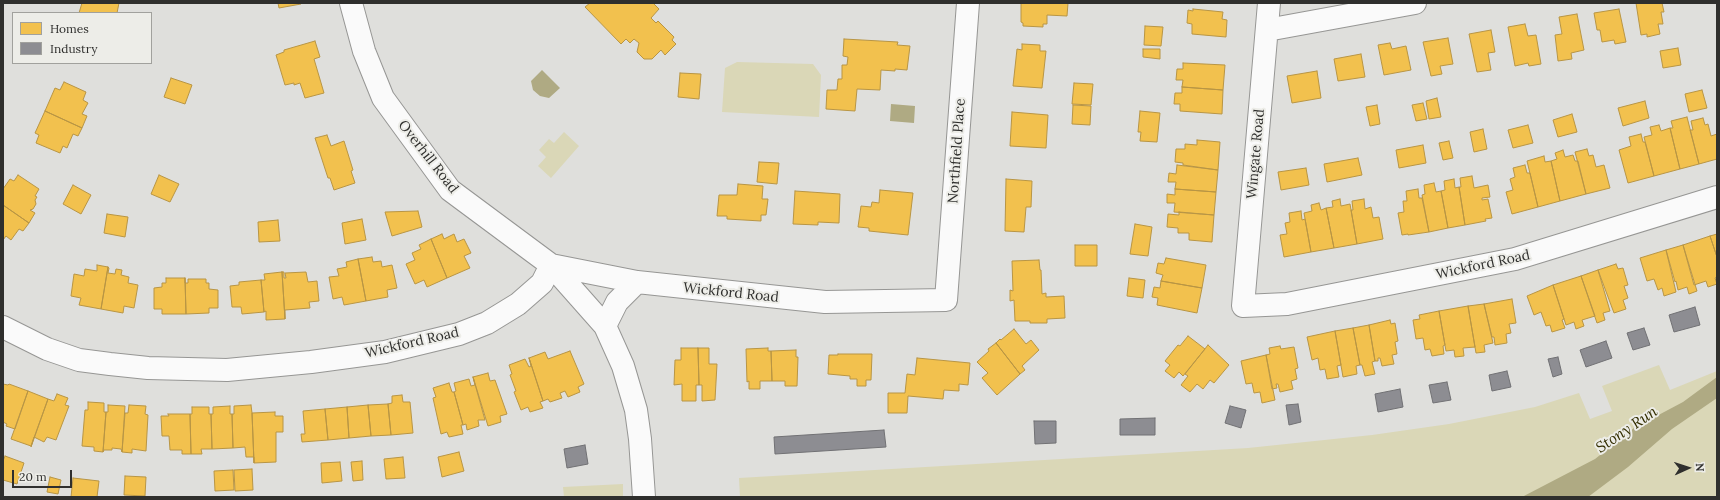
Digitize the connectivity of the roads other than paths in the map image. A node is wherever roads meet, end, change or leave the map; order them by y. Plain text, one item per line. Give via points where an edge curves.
1 (351, 3) edge
2 (968, 3) edge
3 (1269, 3) edge
4 (1415, 3) edge
5 (1267, 30) junction
6 (1717, 197) edge
7 (551, 265) junction
8 (637, 282) junction
9 (946, 300) joint
10 (1244, 306) joint
11 (605, 326) junction
12 (3, 327) edge
13 (644, 497) edge

1 - 7 street, Overhill Road via 364,50 383,98 450,190
2 - 9 street, Northfield Place
3 - 5 street, Wingate Road
4 - 5 street
5 - 10 street, Wingate Road
6 - 10 street, Wickford Road via 1515,259 1287,304
7 - 8 street, Wickford Road
7 - 11 street, Overhill Road
7 - 12 street, Wickford Road via 542,283 518,304 487,323 459,334 385,352 311,362 226,370 148,368 110,364 79,360 47,350
8 - 9 street, Wickford Road via 825,302
8 - 11 street via 617,302
11 - 13 street, Overhill Road via 623,366 636,410

